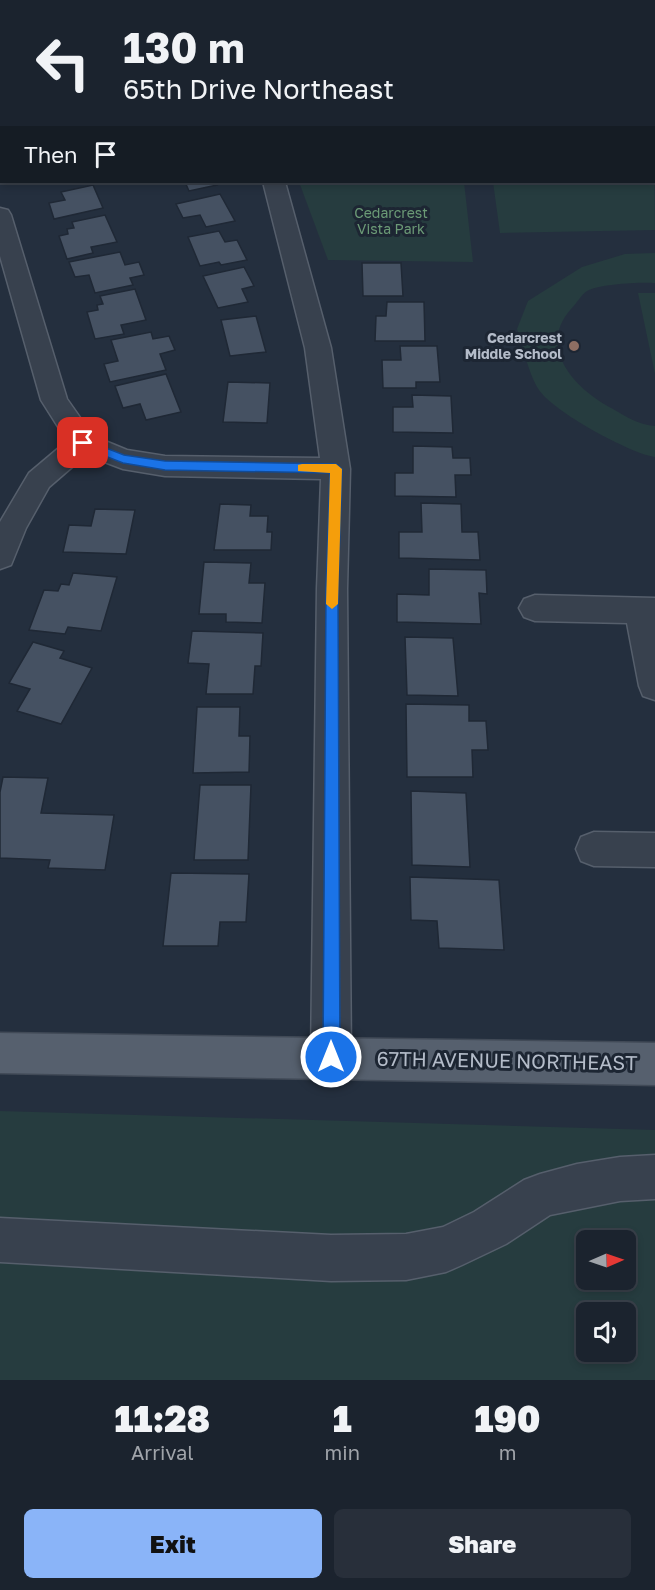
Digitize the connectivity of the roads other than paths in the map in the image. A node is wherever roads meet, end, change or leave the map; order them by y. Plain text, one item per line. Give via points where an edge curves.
1 (274, 183) edge
2 (0, 215) edge
3 (83, 443) junction
4 (336, 469) junction
5 (0, 557) edge
6 (536, 608) dead end
7 (647, 611) edge
8 (655, 686) edge
9 (594, 849) dead end
10 (655, 850) edge
11 (0, 1053) edge
12 (331, 1057) junction
13 (655, 1064) edge
14 (655, 1177) edge
15 (0, 1240) edge

1 - 4 street via 318,348
2 - 3 street via 54,400
3 - 4 street via 123,459 165,466
3 - 5 street via 39,480
4 - 12 street
6 - 7 street
7 - 8 street
9 - 10 street
11 - 12 main road, 67TH AVENUE NORTHEAST
12 - 13 main road, 67TH AVENUE NORTHEAST
14 - 15 street via 577,1186 540,1196 490,1228 446,1249 406,1257 330,1258

